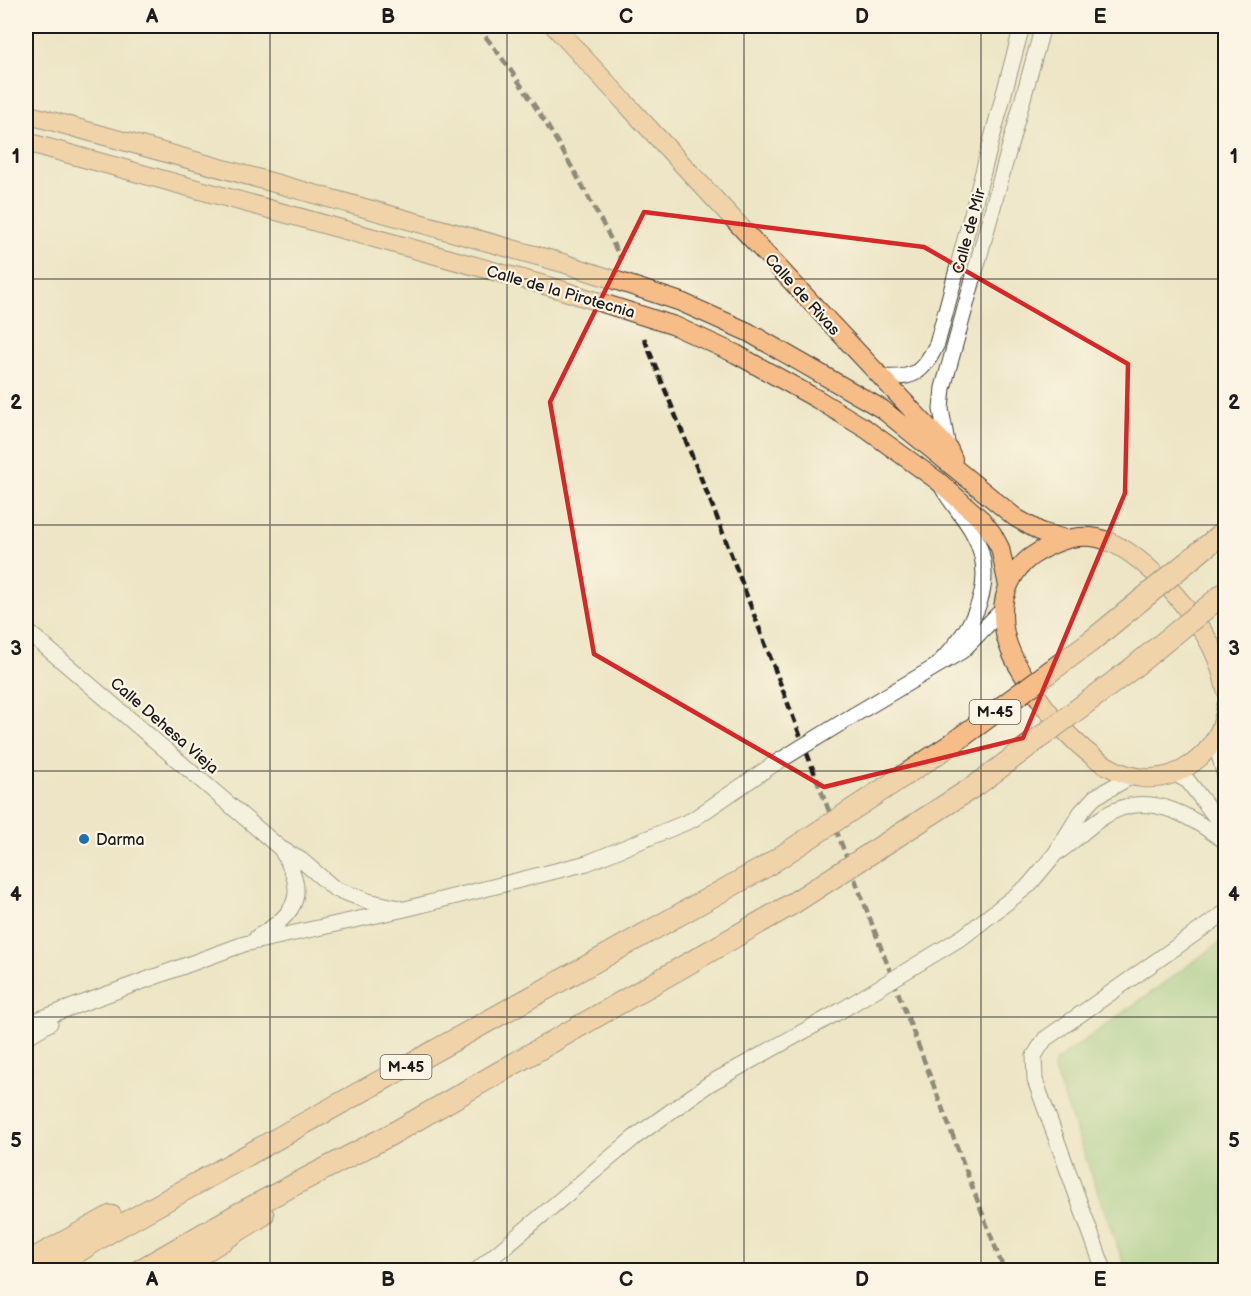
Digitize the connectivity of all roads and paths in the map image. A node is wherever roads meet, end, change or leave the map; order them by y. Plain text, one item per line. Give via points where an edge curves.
1 (554, 26) edge
2 (1022, 26) edge
3 (1042, 26) edge
4 (26, 114) edge
5 (26, 142) edge
6 (880, 377) junction
7 (948, 448) junction
8 (957, 469) junction
9 (938, 481) junction
10 (1219, 536) edge
11 (1065, 539) junction
12 (1008, 586) junction
13 (1226, 592) edge
14 (1002, 610) junction
15 (26, 630) edge
16 (940, 662) junction
17 (1226, 690) edge
18 (1226, 706) edge
19 (1215, 740) junction
20 (1173, 773) junction
21 (1132, 776) junction
22 (1226, 780) edge
23 (1226, 831) edge
24 (1226, 842) edge
25 (280, 848) junction
26 (1055, 854) junction
27 (405, 909) junction
28 (1226, 912) edge
29 (244, 944) junction
30 (81, 1005) junction
31 (26, 1024) edge
32 (26, 1037) edge
33 (367, 1089) junction
34 (390, 1135) junction
35 (26, 1263) edge
36 (49, 1270) edge
37 (140, 1270) edge
38 (175, 1270) edge
39 (477, 1270) edge
40 (1104, 1270) edge

1 - 6 main road, Calle de Rivas
2 - 6 street, Calle de Mir via 937,344 918,373
3 - 7 street, Calle de Mir via 943,388 941,409
4 - 8 main road, Calle de la Pirotecnia via 563,263 681,302 748,332 835,380 882,409
5 - 9 main road, Calle de la Pirotecnia via 555,288 675,326 817,399
6 - 7 main road, Calle de Rivas
7 - 8 main road, Calle de Rivas
8 - 11 main road, Calle de Rivas via 1016,518 1041,532
9 - 12 main road, Calle de la Pirotecnia via 992,533 1000,548
9 - 16 street via 979,546 984,586 972,622
10 - 33 highway, M-45, bridge via 1090,642 949,746 765,867
11 - 12 main road via 1028,558
11 - 17 main road via 1107,540 1142,561 1205,635
12 - 14 main road
13 - 34 highway, M-45, bridge via 978,784 792,904
14 - 16 street via 962,651
14 - 21 main road via 1003,633 1013,660 1045,707 1076,744 1104,766
15 - 25 street, Calle Dehesa Vieja
16 - 27 street, bridge via 771,765 692,820 587,863
18 - 19 main road
19 - 20 main road via 1205,754
19 - 22 street
20 - 21 main road via 1155,778
20 - 23 street via 1188,781
21 - 26 street via 1095,797
24 - 26 street via 1195,820 1162,805 1136,805 1111,812
25 - 27 street, Calle Dehesa Vieja via 335,889 368,902
25 - 29 street, Calle Dehesa Vieja via 293,869 295,900 277,926
26 - 39 street, bridge via 1029,885 964,936 709,1084 635,1137
27 - 29 street
28 - 40 street via 1045,1039 1034,1056 1035,1080
29 - 30 street
30 - 31 street
30 - 32 street
33 - 35 highway via 106,1218
33 - 36 highway, M-45 via 111,1231
34 - 37 highway, M-45
34 - 38 highway

